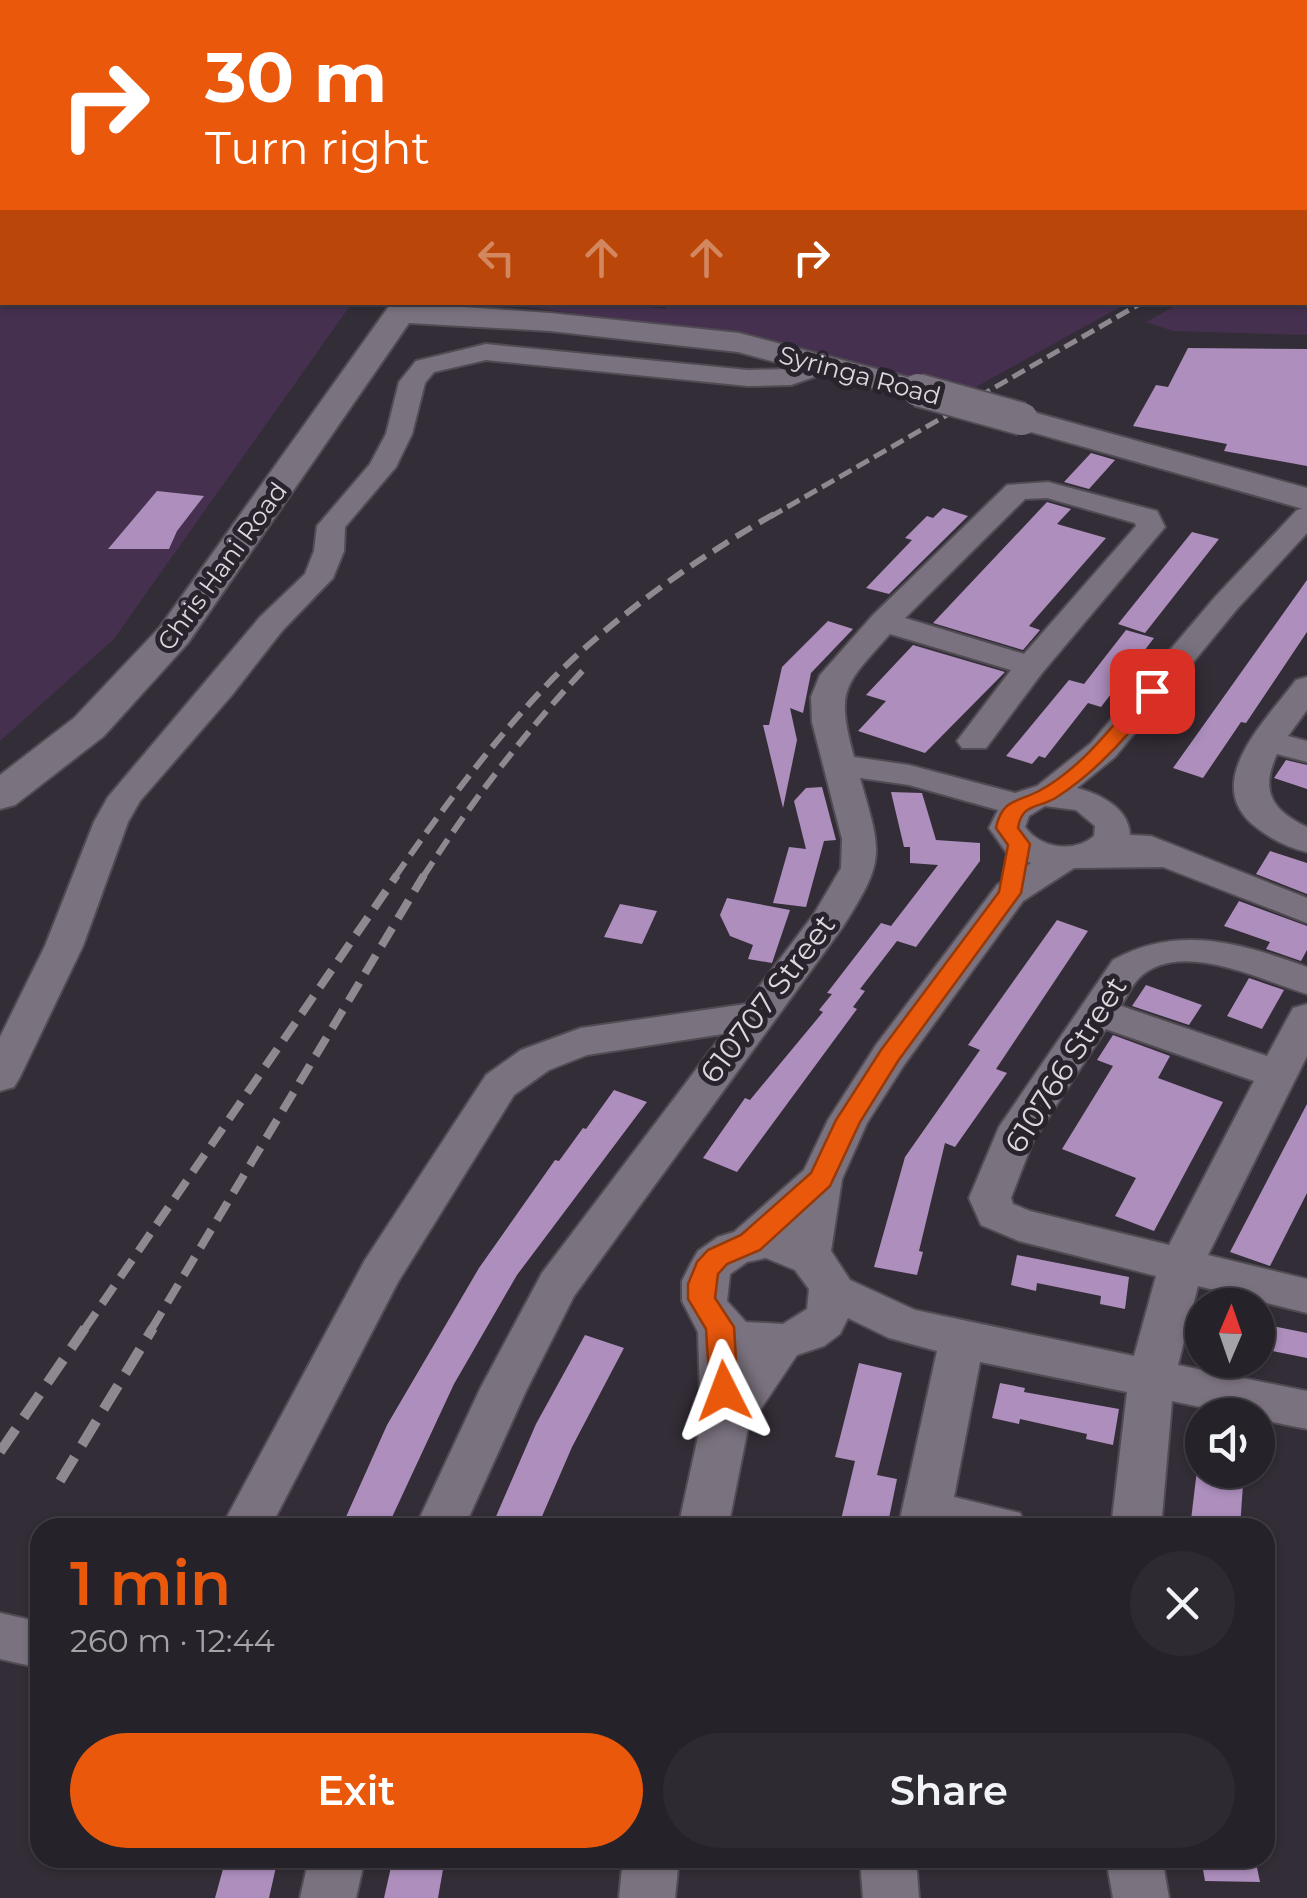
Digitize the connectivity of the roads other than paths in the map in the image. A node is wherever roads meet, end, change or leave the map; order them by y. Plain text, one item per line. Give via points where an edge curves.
1 (404, 308) edge
2 (828, 364) junction
3 (1307, 499) edge
4 (1307, 516) edge
5 (884, 622) junction
6 (1031, 666) junction
7 (1307, 687) edge
8 (974, 741) dead end
9 (1270, 741) junction
10 (1103, 750) junction
11 (1307, 752) edge
12 (840, 766) junction
13 (0, 796) edge
14 (1023, 818) junction
15 (1093, 839) junction
16 (1307, 840) edge
17 (1010, 893) junction
18 (1307, 911) edge
19 (1307, 981) edge
20 (1096, 1012) junction
21 (756, 1016) junction
22 (1307, 1018) edge
23 (1278, 1074) junction
24 (0, 1077) edge
25 (821, 1179) junction
26 (750, 1242) junction
27 (1181, 1264) junction
28 (1307, 1296) edge
29 (810, 1304) junction
30 (720, 1327) junction
31 (962, 1340) junction
32 (1151, 1380) junction
33 (1307, 1410) edge
34 (726, 1423) junction
35 (250, 1518) edge
36 (444, 1518) edge
37 (705, 1518) edge
38 (925, 1518) edge
39 (1137, 1518) edge
40 (0, 1636) edge
41 (30, 1643) edge
42 (335, 1868) edge
43 (650, 1868) edge
44 (889, 1868) edge
45 (1136, 1868) edge
46 (328, 1898) edge
47 (647, 1898) edge
48 (891, 1898) edge
49 (1141, 1898) edge

1 - 2 street, Syringa Road via 739,343
1 - 13 street, Chris Hani Road via 174,635 90,728
2 - 3 street, Syringa Road, bridge
2 - 24 street via 791,377 748,378 486,352 425,366 412,382 399,434 382,467 331,526 318,578 254,642 125,797 64,946
4 - 10 street
5 - 6 street
5 - 6 street, 610707 Street via 1010,496 1025,489 1147,517 1151,525
5 - 12 street, 610707 Street via 836,675 827,697
6 - 8 street
7 - 9 street
9 - 11 street
9 - 16 street via 1252,768 1249,798 1262,816
10 - 14 street
10 - 15 street
12 - 14 street via 908,772
12 - 21 street, 610707 Street via 860,839 859,868 829,920
14 - 15 street via 1046,857
14 - 15 street via 1084,800
14 - 17 street
15 - 17 street
15 - 18 street via 1162,856
17 - 25 street via 890,1056 848,1120
19 - 20 street, 610766 Street via 1209,950 1160,952 1126,968
20 - 23 street
20 - 27 street, 610766 Street via 1014,1138 992,1207 1019,1225
21 - 35 street via 581,1042 535,1060 500,1085 381,1272
21 - 36 street, 610707 Street via 558,1285
22 - 23 street
23 - 27 street
25 - 26 street
25 - 29 street
26 - 29 street via 782,1243
26 - 30 street via 718,1257 701,1284 702,1299
27 - 28 street
27 - 32 street
29 - 30 street via 748,1341
29 - 31 street
29 - 34 street
30 - 34 street
31 - 32 street
31 - 38 street
32 - 33 street
32 - 39 street
34 - 37 street
40 - 41 street
42 - 46 street
43 - 47 street
44 - 48 street
45 - 49 street

